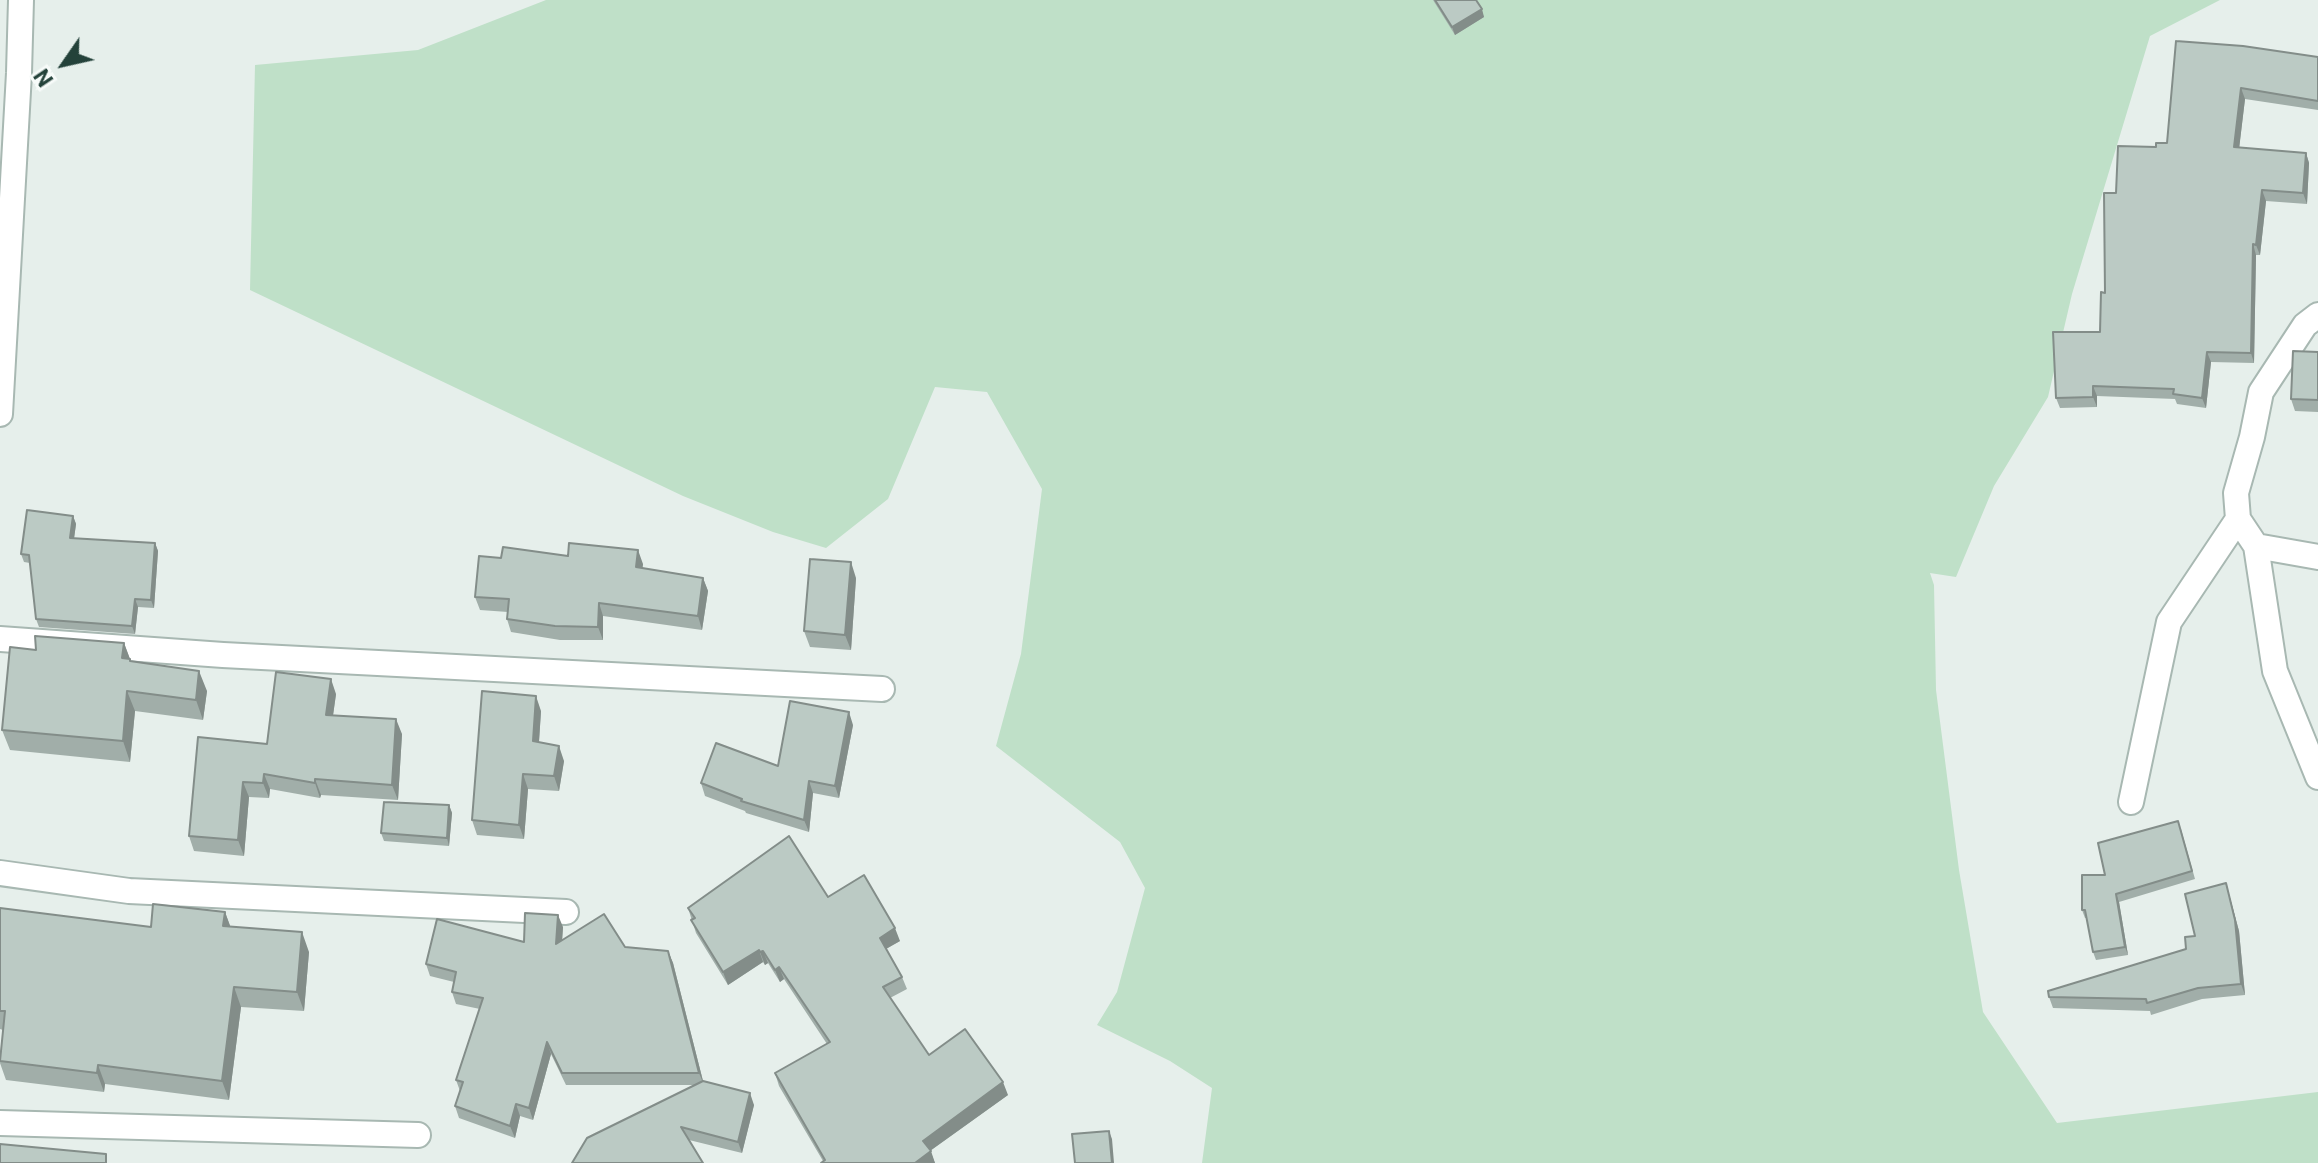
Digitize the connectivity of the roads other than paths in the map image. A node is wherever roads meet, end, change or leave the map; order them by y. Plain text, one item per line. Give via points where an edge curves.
1 (21, 0) edge
2 (2318, 315) edge
3 (0, 414) edge
4 (2238, 519) junction
5 (2256, 546) junction
6 (2318, 557) edge
7 (0, 639) edge
8 (882, 689) dead end
9 (2318, 777) edge
10 (2131, 802) dead end
11 (0, 873) edge
12 (566, 912) dead end
13 (0, 1123) edge
14 (418, 1135) dead end

1 - 3 street
2 - 4 street via 2305,325 2261,392 2236,493
4 - 5 street
4 - 10 street via 2169,622
5 - 6 street
5 - 9 street via 2275,671
7 - 8 street
11 - 12 street via 129,891
13 - 14 street

